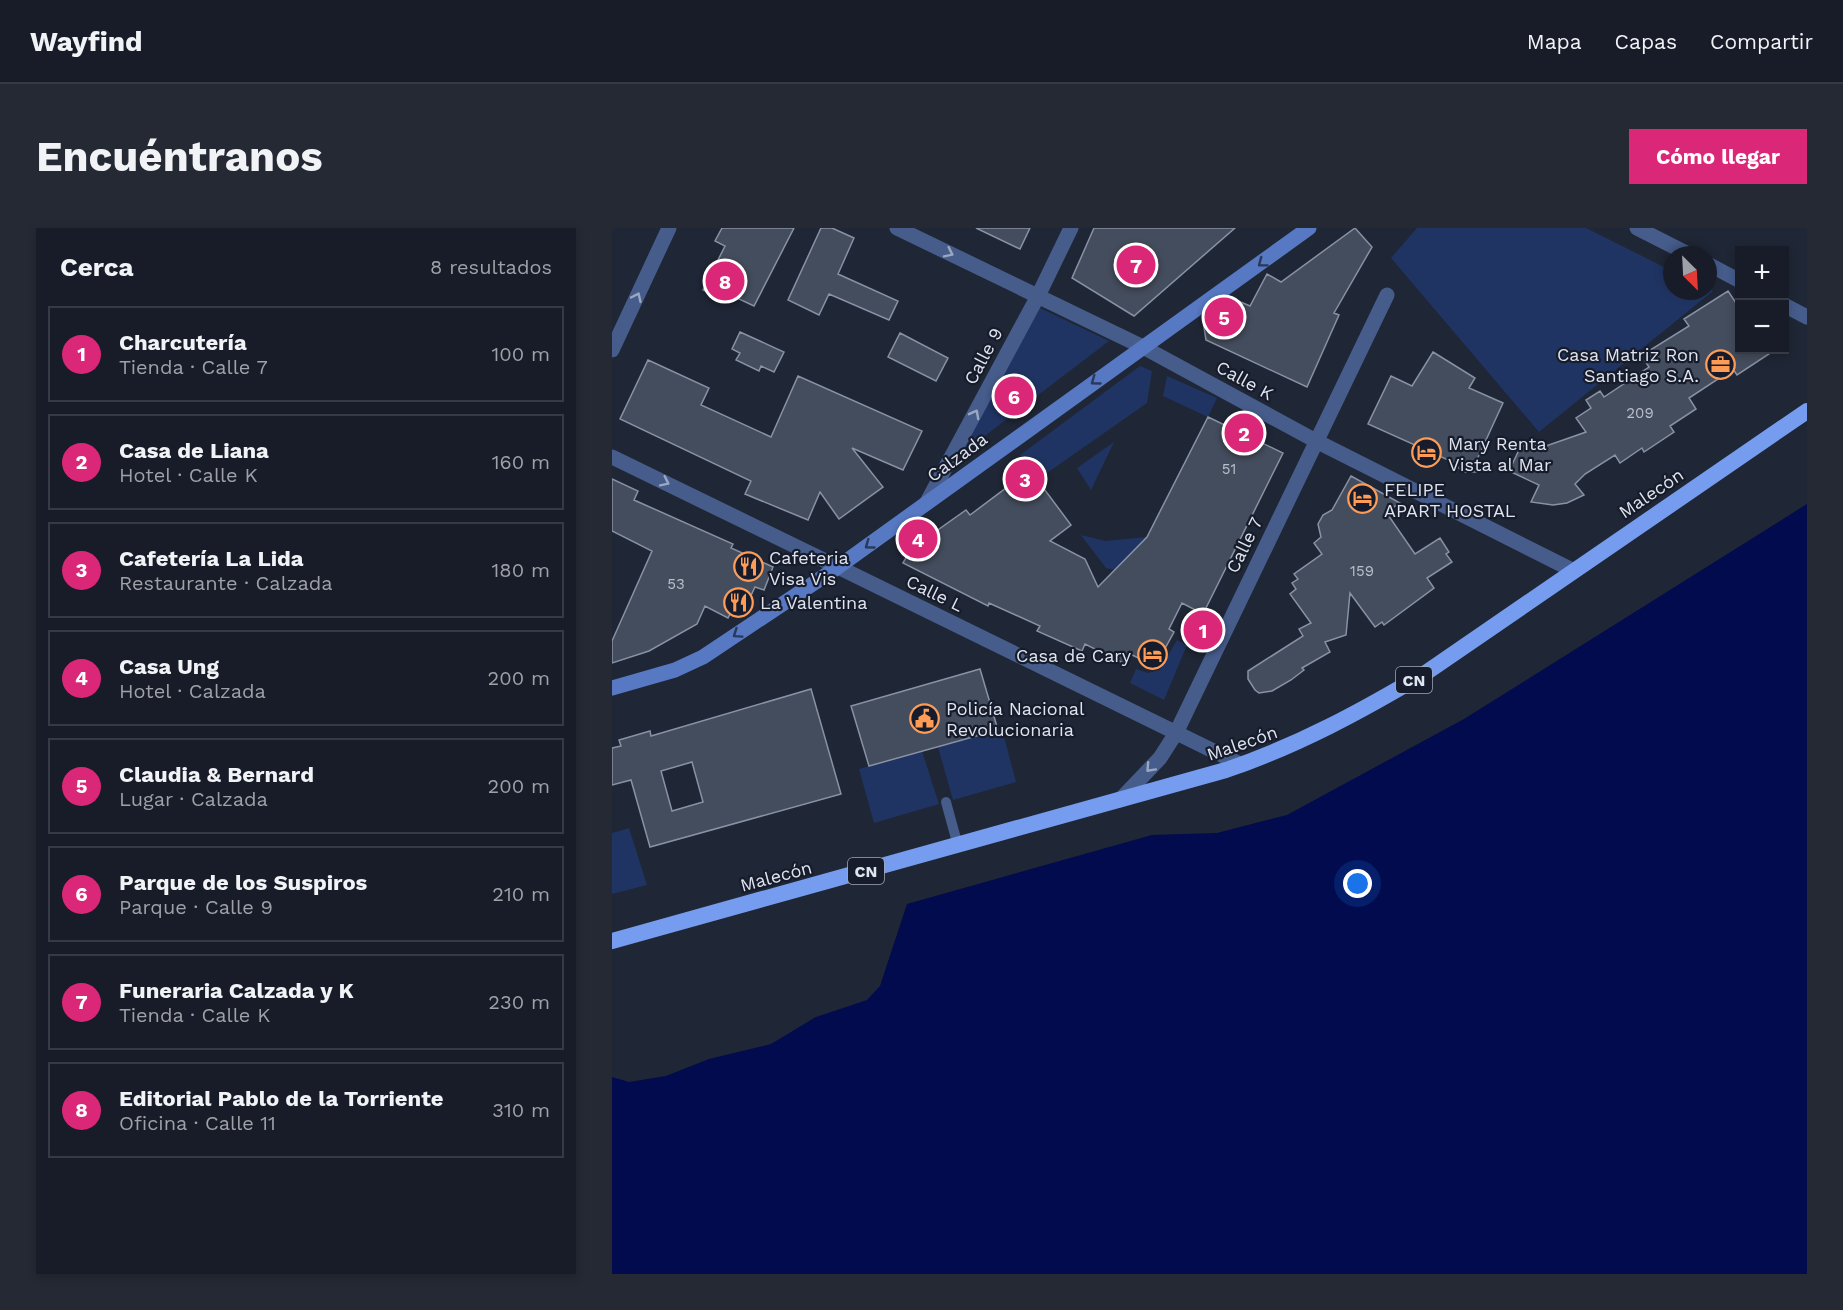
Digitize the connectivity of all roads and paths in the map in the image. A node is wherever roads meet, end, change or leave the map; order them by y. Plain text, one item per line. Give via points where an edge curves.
1 (669, 228) edge
2 (897, 228) edge
3 (1071, 228) edge
4 (1308, 228) edge
5 (1637, 228) edge
6 (1672, 246) edge
7 (1717, 268) edge
8 (1735, 278) edge
9 (1387, 295) dead end
10 (1038, 296) junction
11 (1789, 307) edge
12 (1807, 317) edge
13 (1143, 347) junction
14 (612, 350) edge
15 (1807, 411) edge
16 (1316, 441) junction
17 (612, 457) edge
18 (927, 502) junction
19 (838, 567) junction
20 (1572, 570) junction
21 (612, 688) edge
22 (1176, 733) junction
23 (1242, 765) junction
24 (1120, 800) junction
25 (946, 802) dead end
26 (958, 846) junction
27 (612, 941) edge

14 -> 1 street
2 -> 10 street, Calle K
3 - 10 street, Calle 9
4 -> 13 main road, Calzada
5 - 6 street
7 - 8 street
9 - 16 street, Calle 7
10 - 13 street, Calle K
18 -> 10 street, Calle 9
11 - 12 street
13 - 16 street, Calle K
13 -> 18 main road, Calzada
15 - 20 highway, Malecón / CN
16 - 20 street, Calle K
16 - 22 street, Calle 7
17 -> 19 street, Calle L
18 -> 19 main road, Calzada
19 -> 21 main road, Calzada via 703,657 675,670
19 - 22 street, Calle L
20 - 23 highway, Malecón / CN via 1427,672 1371,706 1288,748
22 - 23 street, Calle L
22 -> 24 street, Calle 7 via 1160,758
23 - 24 highway, Malecón / CN
24 - 26 highway, Malecón / CN
25 - 26 lane
26 - 27 highway, Malecón / CN

